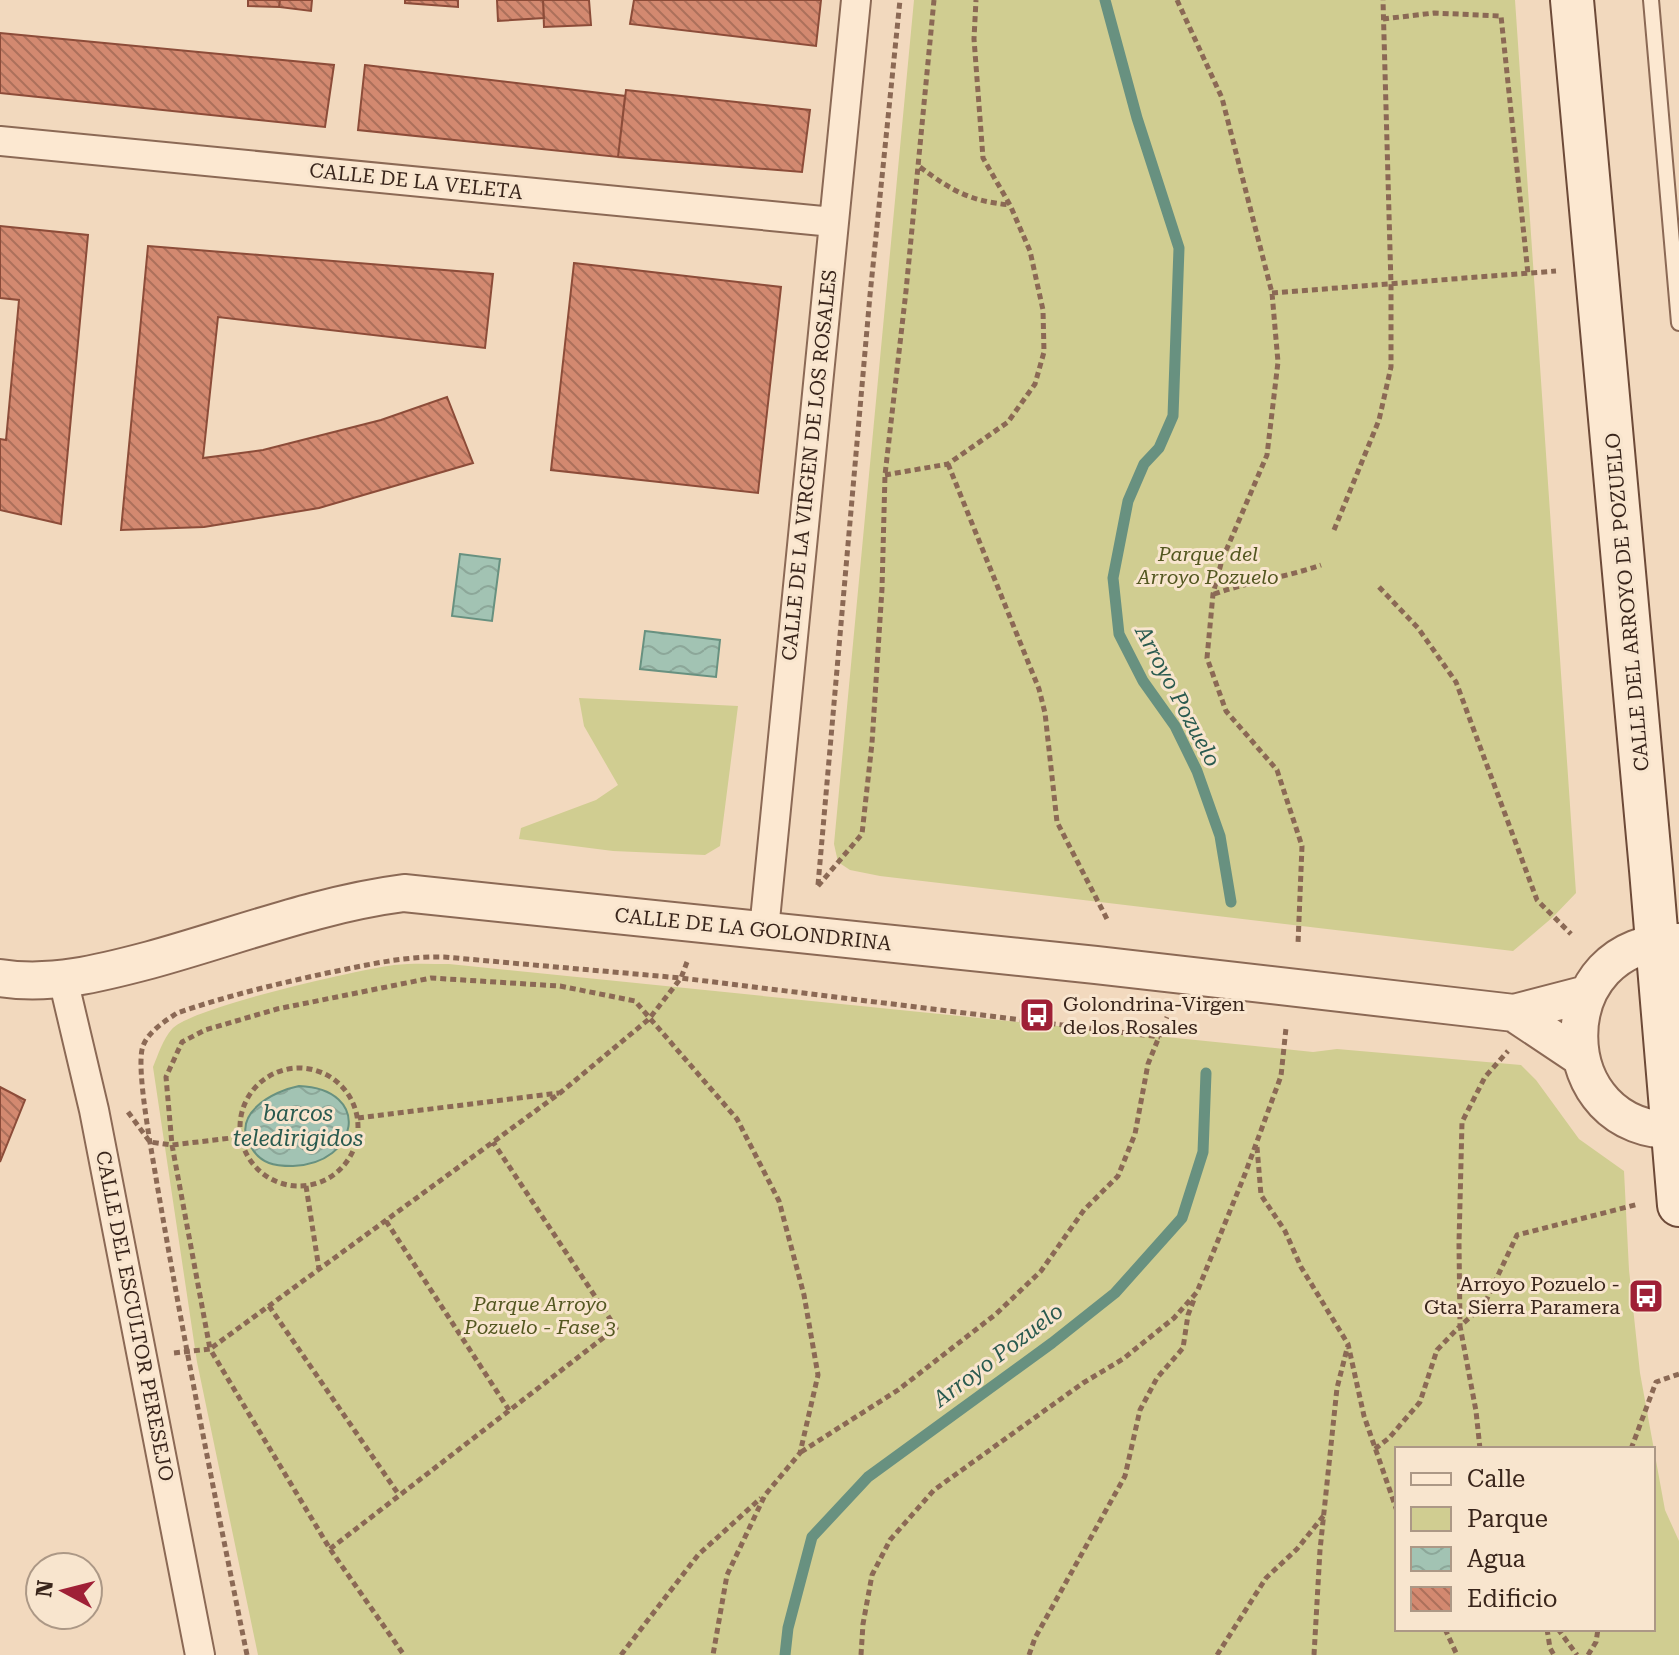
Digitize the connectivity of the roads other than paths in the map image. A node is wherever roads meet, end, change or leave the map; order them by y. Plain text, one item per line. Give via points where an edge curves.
1 (856, 0) edge
2 (1572, 0) edge
3 (1651, 0) edge
4 (0, 141) edge
5 (833, 222) junction
6 (1679, 323) edge
7 (764, 930) junction
8 (1668, 942) edge
9 (0, 978) edge
10 (63, 979) junction
11 (1587, 994) junction
12 (1514, 1013) junction
13 (1580, 1057) junction
14 (1676, 1130) edge
15 (1659, 1204) edge
16 (200, 1655) edge

1 - 5 street, CALLE DE LA VIRGEN DE LOS ROSALES
2 - 8 main road, CALLE DEL ARROYO DE POZUELO
3 - 6 lane
4 - 5 street, CALLE DE LA VELETA
5 - 7 street, CALLE DE LA VIRGEN DE LOS ROSALES
7 - 10 street, CALLE DE LA GOLONDRINA via 404,893 364,898
7 - 12 street, CALLE DE LA GOLONDRINA
8 - 11 street via 1643,945 1616,959
8 - 14 main road, CALLE DEL ARROYO DE POZUELO
9 - 10 street, CALLE DE LA GOLONDRINA
10 - 16 street, CALLE DEL ESCULTOR PERESEJO via 94,1110
11 - 12 street, CALLE DE LA GOLONDRINA
11 - 13 street via 1578,1025
12 - 13 street, CALLE DE LA GOLONDRINA
13 - 14 street via 1586,1077 1613,1109 1650,1128
14 - 15 main road, CALLE DEL ARROYO DE POZUELO

